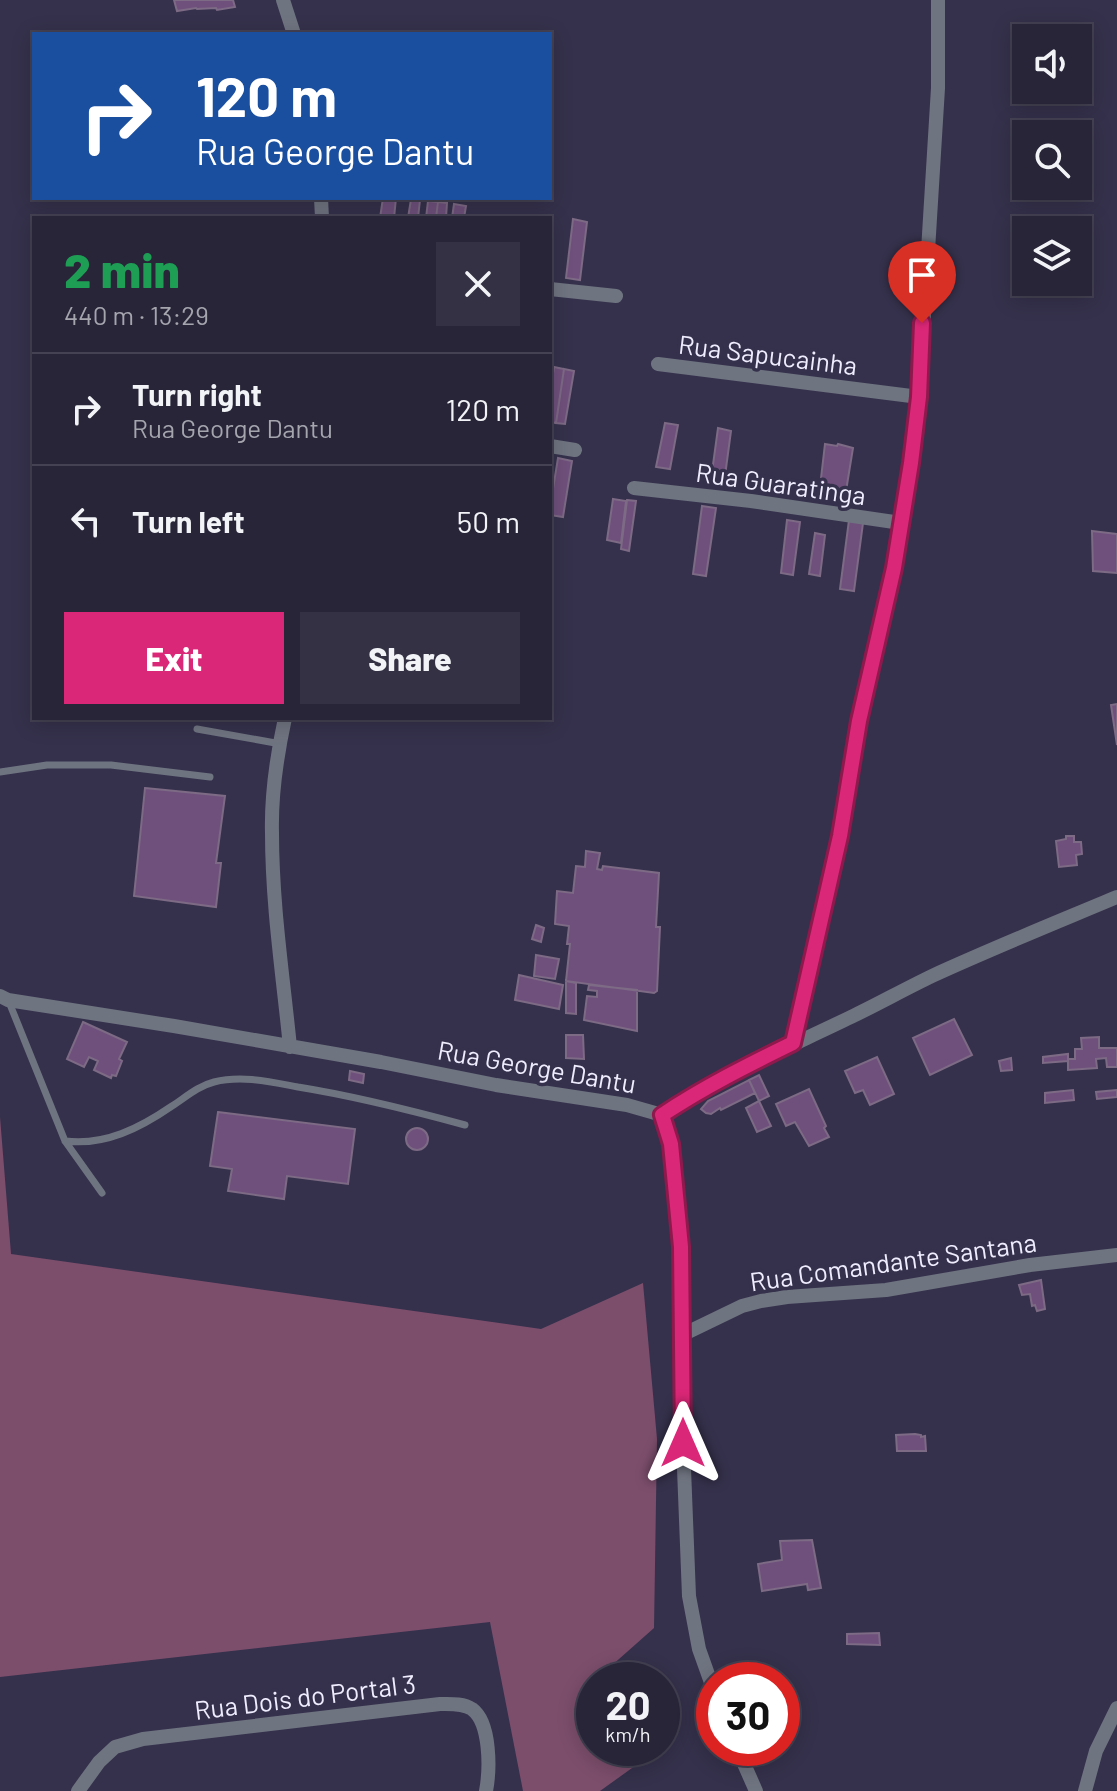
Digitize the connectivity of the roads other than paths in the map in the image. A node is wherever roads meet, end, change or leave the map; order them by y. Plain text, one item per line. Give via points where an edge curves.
1 (283, 0) edge
2 (938, 0) edge
3 (293, 32) edge
4 (552, 289) edge
5 (616, 296) dead end
6 (658, 364) dead end
7 (919, 397) junction
8 (552, 446) edge
9 (575, 450) dead end
10 (634, 488) dead end
11 (901, 523) junction
12 (285, 720) edge
13 (197, 729) dead end
14 (281, 744) junction
15 (0, 772) edge
16 (210, 777) dead end
17 (1117, 897) edge
18 (4, 998) edge
19 (793, 1043) junction
20 (290, 1047) junction
21 (662, 1115) junction
22 (465, 1125) dead end
23 (65, 1141) junction
24 (102, 1193) dead end
25 (1117, 1255) edge
26 (682, 1335) junction
27 (704, 1662) edge
28 (1117, 1708) edge
29 (745, 1766) edge
30 (78, 1791) edge
31 (486, 1791) edge
32 (756, 1791) edge
33 (1085, 1791) edge

1 - 3 street
2 - 7 street via 938,88
4 - 5 street
6 - 7 street, Rua Sapucainha
7 - 11 street
8 - 9 street
10 - 11 street, Rua Guaratinga
11 - 19 street
12 - 14 street
13 - 14 lane
14 - 20 street via 271,830
15 - 16 lane via 47,765 111,765
17 - 19 street, Rua George Dantu
18 - 20 street, Rua George Dantu
18 - 23 lane
19 - 21 street, Rua George Dantu
20 - 21 street, Rua George Dantu
21 - 26 street via 677,1192
22 - 23 lane via 239,1078 198,1088 119,1135
23 - 24 lane
25 - 26 street, Rua Comandante Santana via 886,1290 761,1301
26 - 27 street via 689,1596
28 - 33 street via 1096,1751
29 - 32 street
30 - 31 street, Rua Dois do Portal 3 via 115,1747 143,1739 440,1704 463,1705 480,1718 487,1744

